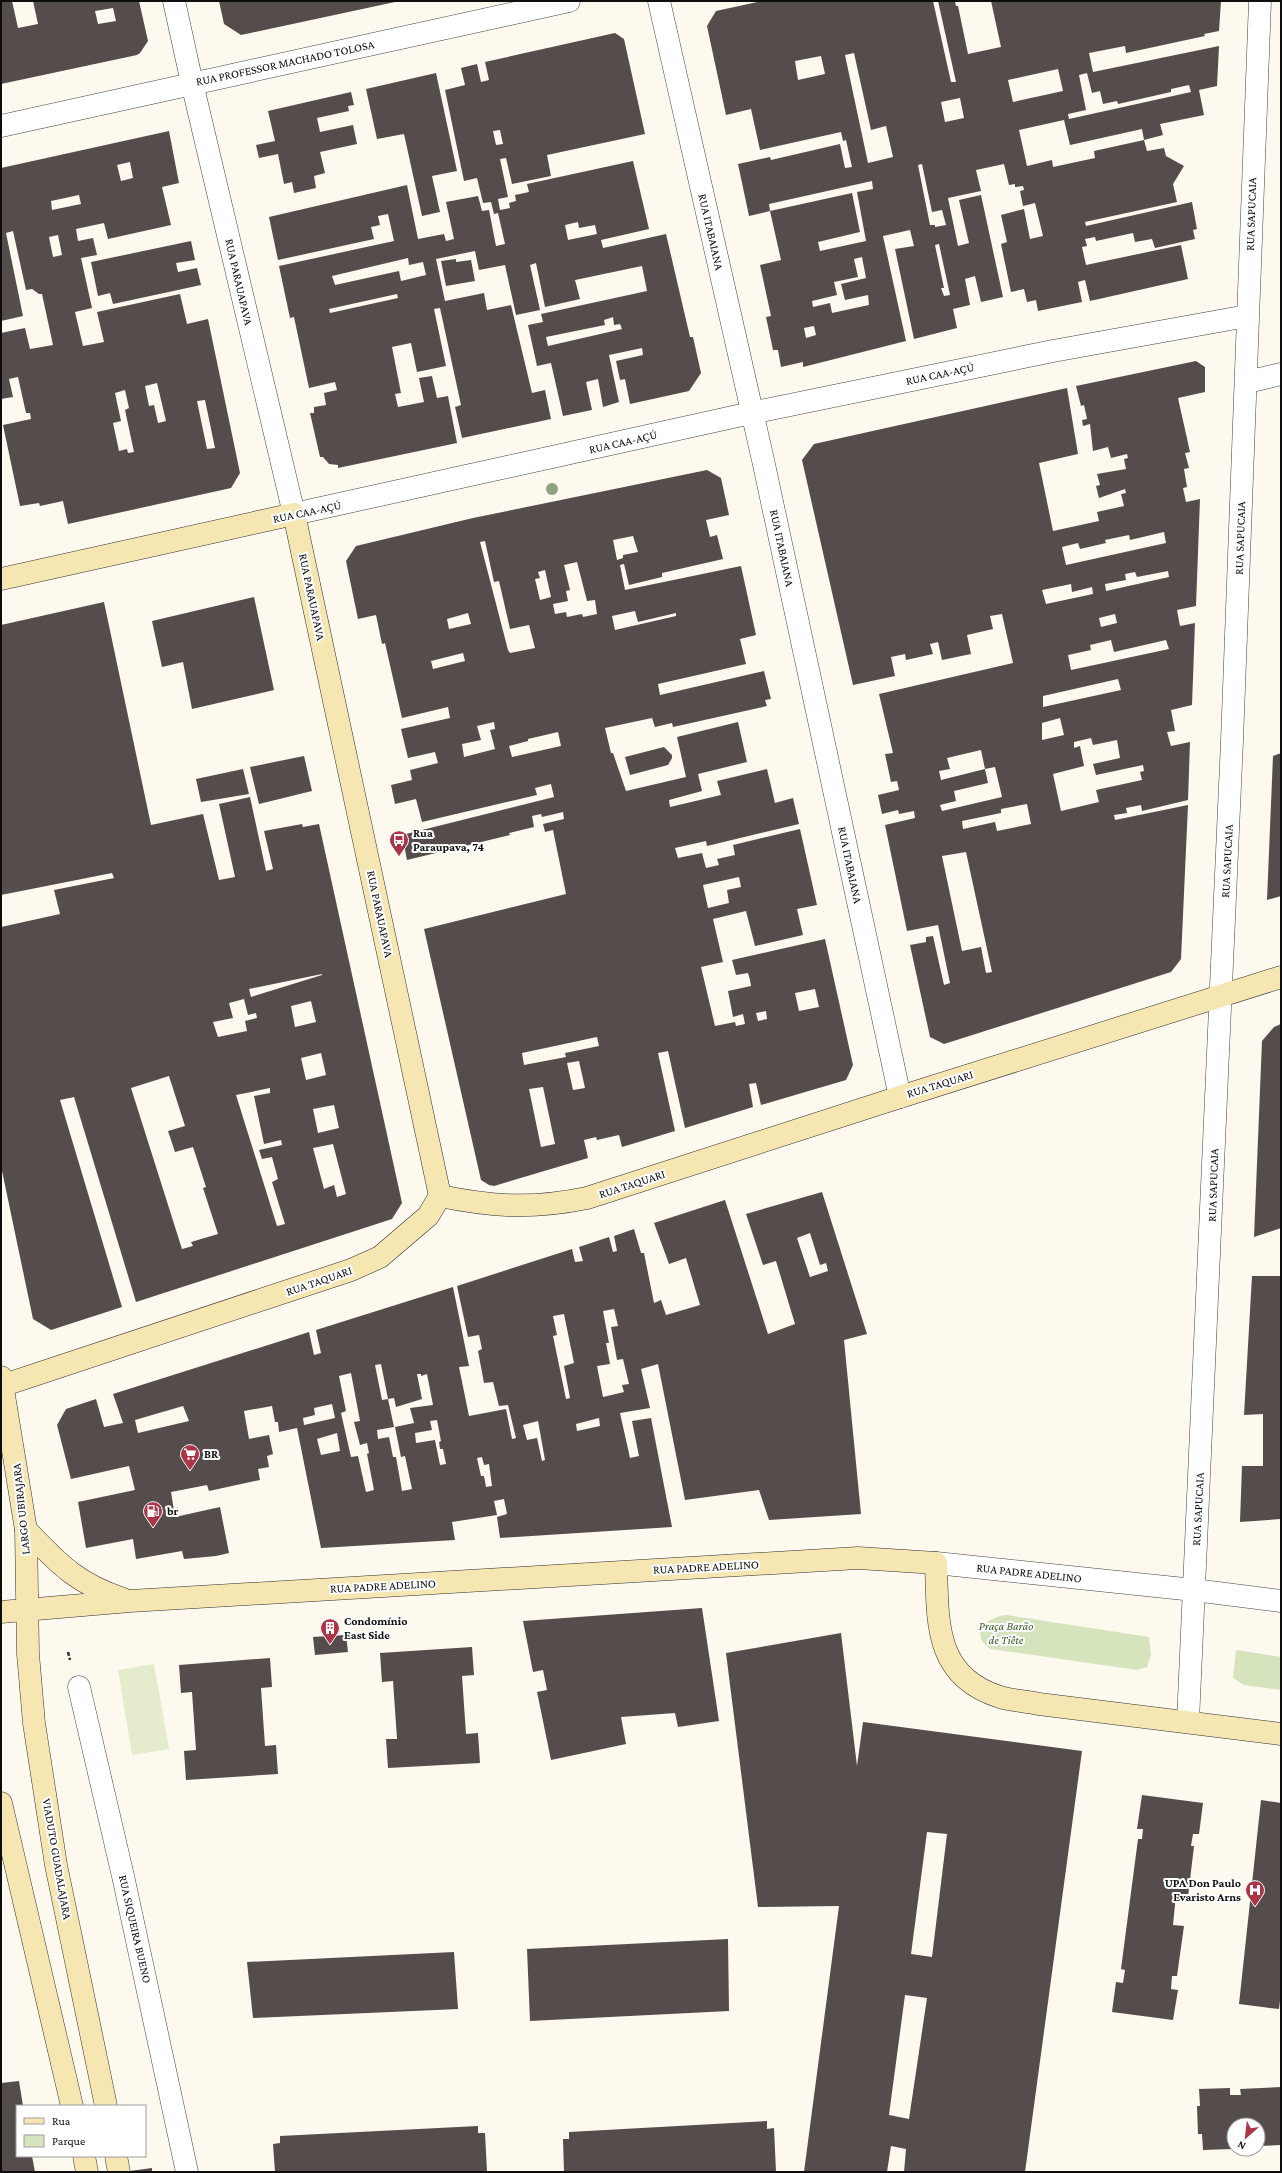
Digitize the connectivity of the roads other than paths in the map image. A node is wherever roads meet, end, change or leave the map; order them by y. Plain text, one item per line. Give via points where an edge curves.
1 (174, 1) edge
2 (569, 1) edge
3 (659, 1) edge
4 (1260, 1) edge
5 (192, 83) junction
6 (1, 126) edge
7 (1247, 316) junction
8 (1281, 374) edge
9 (1247, 382) junction
10 (751, 413) junction
11 (294, 514) junction
12 (1, 579) edge
13 (1281, 977) edge
14 (1221, 996) junction
15 (900, 1097) junction
16 (440, 1196) junction
17 (2, 1382) edge
18 (26, 1530) junction
19 (936, 1563) junction
20 (1194, 1590) junction
21 (130, 1601) junction
22 (1281, 1601) edge
23 (28, 1610) junction
24 (1, 1612) edge
25 (79, 1687) dead end
26 (1188, 1721) junction
27 (1281, 1734) edge
28 (1, 1803) edge
29 (72, 2105) edge
30 (106, 2105) edge
31 (84, 2157) edge
32 (116, 2157) edge
33 (87, 2172) edge
34 (119, 2172) edge
35 (187, 2172) edge

1 - 5 street, RUA PARAUAPAVA
2 - 5 street, RUA PROFESSOR MACHADO TOLOSA
3 - 10 street, RUA ITABAIANA
4 - 7 street, RUA SAPUCAIA
5 - 6 street, RUA PROFESSOR MACHADO TOLOSA
5 - 11 street, RUA PARAUAPAVA
7 - 9 street, RUA SAPUCAIA
7 - 10 street, RUA CAA-AÇÚ via 1052,351
8 - 9 street
9 - 14 street, RUA SAPUCAIA
10 - 11 street, RUA CAA-AÇÚ
10 - 15 street, RUA ITABAIANA via 808,665
11 - 12 main road, RUA CAA-AÇÚ
11 - 16 main road, RUA PARAUAPAVA
13 - 14 main road, RUA TAQUARI
14 - 15 main road, RUA TAQUARI
14 - 20 street, RUA SAPUCAIA
15 - 16 main road, RUA TAQUARI via 587,1198 554,1205 498,1206
16 - 17 main road, RUA TAQUARI via 428,1216 380,1257 351,1270
17 - 18 main road, LARGO UBIRAJARA
18 - 21 main road, RUA PADRE ADELINO via 69,1573 97,1590
18 - 23 main road, LARGO UBIRAJARA
19 - 20 street, RUA PADRE ADELINO
19 - 21 main road, RUA PADRE ADELINO via 858,1558
19 - 26 main road via 938,1616 942,1642 954,1666 972,1684 1000,1697 1085,1710
20 - 22 street, RUA PADRE ADELINO
20 - 26 street, RUA SAPUCAIA
21 - 23 main road, RUA PADRE ADELINO
23 - 24 main road
23 - 30 main road, VIADUTO GUADALAJARA via 30,1690 56,1865
25 - 35 street, RUA SIQUEIRA BUENO via 125,1884
26 - 27 main road
28 - 29 main road
31 - 33 main road
32 - 34 main road

